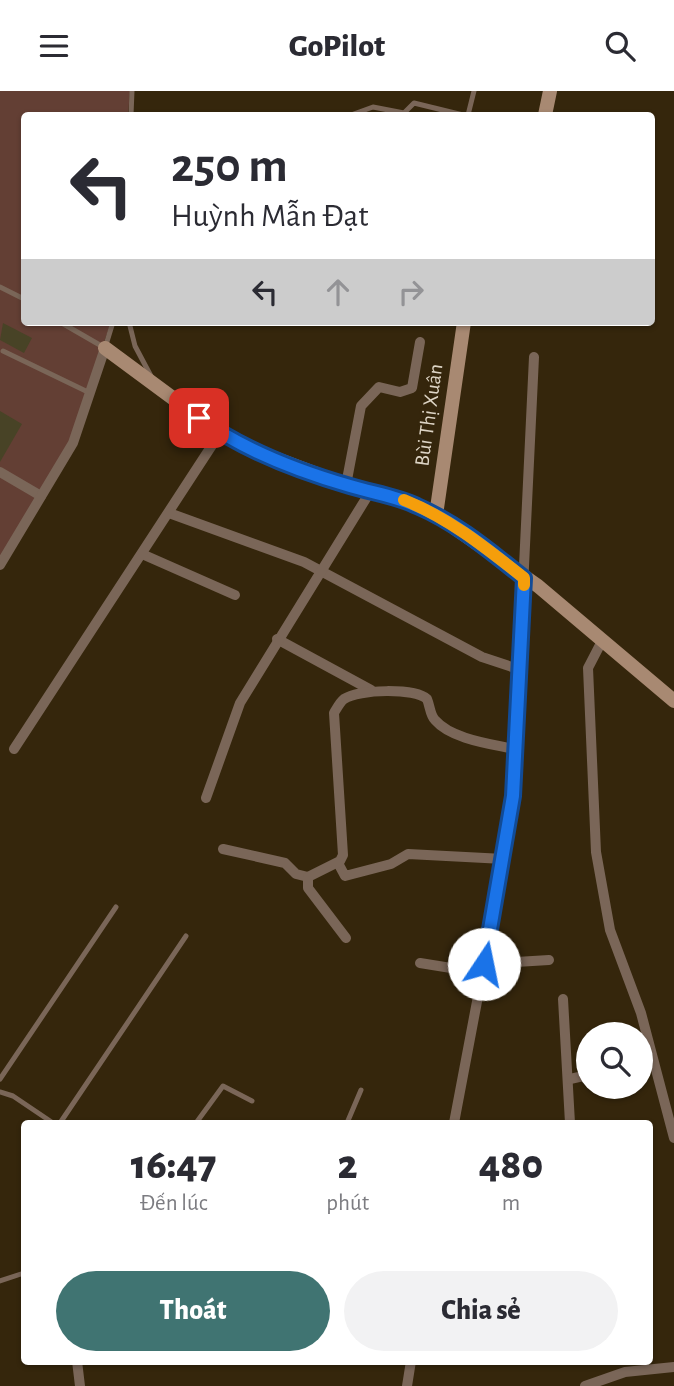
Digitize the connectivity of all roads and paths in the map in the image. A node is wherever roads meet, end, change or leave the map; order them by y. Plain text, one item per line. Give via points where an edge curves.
1 (132, 91) edge
2 (474, 91) edge
3 (550, 91) edge
4 (131, 112) edge
5 (359, 112) edge
6 (394, 112) edge
7 (404, 112) edge
8 (454, 112) edge
9 (466, 112) edge
10 (546, 112) edge
11 (0, 287) edge
12 (21, 298) edge
13 (67, 326) edge
14 (112, 326) edge
15 (130, 326) edge
16 (463, 326) edge
17 (420, 342) dead end
18 (105, 348) junction
19 (3, 351) dead end
20 (534, 357) dead end
21 (157, 387) junction
22 (90, 393) junction
23 (220, 433) junction
24 (0, 473) edge
25 (346, 485) junction
26 (370, 492) junction
27 (41, 496) junction
28 (169, 513) junction
29 (436, 515) junction
30 (142, 554) junction
31 (0, 565) edge
32 (319, 572) junction
33 (524, 578) junction
34 (235, 596) dead end
35 (277, 639) junction
36 (602, 641) junction
37 (518, 669) junction
38 (371, 690) junction
39 (673, 696) edge
40 (15, 749) dead end
41 (514, 749) junction
42 (206, 798) dead end
43 (223, 849) dead end
44 (504, 859) junction
45 (338, 863) junction
46 (308, 877) junction
47 (116, 907) dead end
48 (186, 936) dead end
49 (346, 938) dead end
50 (549, 960) dead end
51 (420, 963) dead end
52 (483, 968) junction
53 (564, 999) dead end
54 (643, 1022) edge
55 (653, 1063) edge
56 (576, 1078) edge
57 (0, 1079) edge
58 (570, 1079) junction
59 (361, 1090) dead end
60 (0, 1092) edge
61 (253, 1101) dead end
62 (49, 1120) edge
63 (62, 1120) edge
64 (198, 1120) edge
65 (348, 1120) edge
66 (455, 1120) edge
67 (570, 1120) edge
68 (674, 1138) edge
69 (21, 1274) edge
70 (0, 1281) edge
71 (77, 1365) edge
72 (410, 1365) edge
73 (674, 1367) edge
74 (80, 1386) edge
75 (407, 1386) edge
76 (585, 1386) edge

1 - 4 lane
2 - 9 lane
3 - 10 main road
5 - 6 lane via 373,107
7 - 8 lane via 419,103
11 - 12 lane
13 - 18 lane
14 - 18 lane
15 - 21 lane via 135,346
16 - 29 main road, Bùi Thị Xuân
17 - 25 street via 412,388 379,387 361,406
18 - 21 main road
18 - 22 street
19 - 22 lane
20 - 33 street
21 - 23 main road
22 - 27 street via 73,443
23 - 25 main road
23 - 28 street
24 - 27 street
25 - 26 main road
26 - 29 main road via 400,498
26 - 32 street
27 - 31 street
28 - 30 street
28 - 32 street via 304,562
29 - 33 main road
30 - 34 street
30 - 40 street
32 - 35 street
32 - 37 street via 482,657
33 - 36 main road
33 - 37 street
35 - 38 street
35 - 42 street via 240,703
36 - 39 main road
36 - 54 street via 587,668 596,852 610,930
37 - 41 street
38 - 41 street via 425,696 432,718 440,725
38 - 45 street via 345,699 334,713 343,855
41 - 44 street
43 - 46 street via 285,863 296,874
44 - 45 street via 408,854 391,864 345,876
44 - 52 street
45 - 46 street
46 - 49 street via 308,888
47 - 57 lane
48 - 63 lane
50 - 52 street
51 - 52 street
52 - 66 street
53 - 58 street
55 - 68 street
56 - 58 street
58 - 67 street
59 - 65 lane
60 - 62 lane
61 - 64 lane via 223,1086
69 - 70 lane
71 - 74 street
72 - 75 street
73 - 76 street via 625,1372

